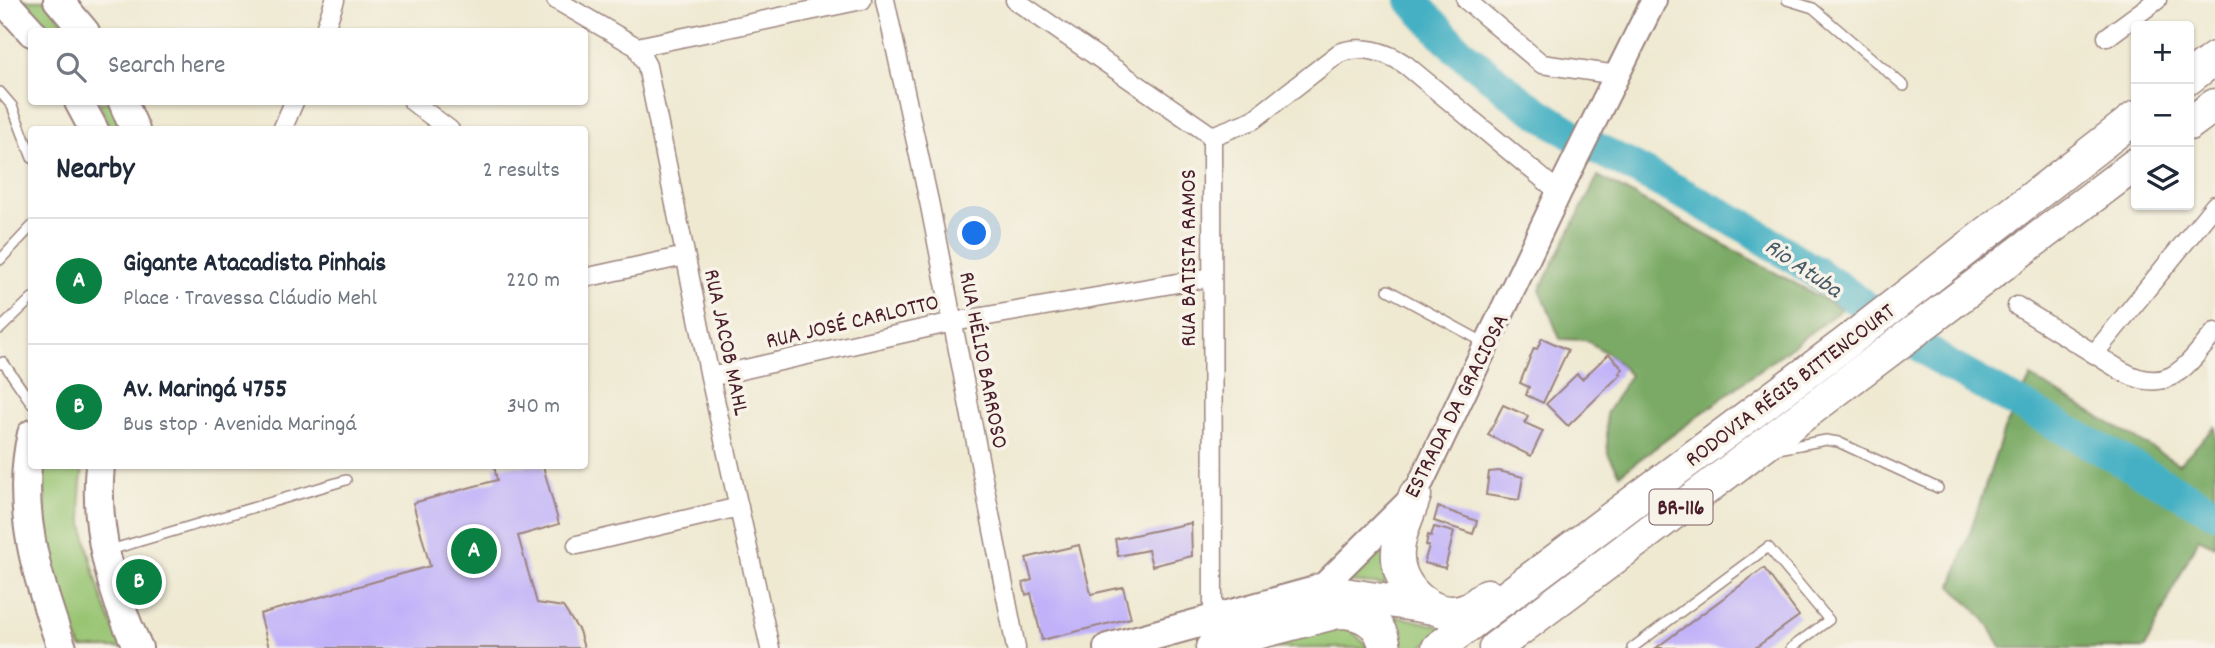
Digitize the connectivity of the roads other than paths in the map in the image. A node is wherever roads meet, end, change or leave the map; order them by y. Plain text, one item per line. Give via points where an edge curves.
1 (3, 0) edge
2 (58, 0) edge
3 (335, 0) edge
4 (556, 0) edge
5 (862, 0) edge
6 (885, 0) edge
7 (1015, 0) edge
8 (1466, 0) edge
9 (1654, 0) edge
10 (1787, 0) edge
11 (2157, 0) edge
12 (28, 28) edge
13 (82, 28) edge
14 (325, 28) edge
15 (2107, 37) dead end
16 (637, 47) junction
17 (2215, 58) edge
18 (2194, 74) edge
19 (1618, 75) junction
20 (1904, 86) dead end
21 (0, 92) edge
22 (81, 105) edge
23 (124, 105) edge
24 (293, 105) edge
25 (417, 105) edge
26 (2215, 105) edge
27 (2194, 120) edge
28 (2131, 121) edge
29 (92, 126) edge
30 (133, 126) edge
31 (284, 126) edge
32 (445, 126) edge
33 (1212, 136) junction
34 (28, 148) edge
35 (2131, 168) edge
36 (1559, 192) junction
37 (2215, 205) edge
38 (28, 230) edge
39 (685, 256) junction
40 (0, 260) edge
41 (588, 277) edge
42 (1212, 277) junction
43 (1388, 290) dead end
44 (28, 302) edge
45 (2017, 306) dead end
46 (953, 322) junction
47 (0, 329) edge
48 (2215, 332) edge
49 (1488, 344) junction
50 (2094, 354) junction
51 (1, 361) edge
52 (710, 377) junction
53 (28, 398) edge
54 (1730, 429) junction
55 (28, 450) edge
56 (1749, 456) junction
57 (100, 469) edge
58 (345, 480) dead end
59 (1938, 488) dead end
60 (1415, 495) junction
61 (739, 507) junction
62 (577, 545) dead end
63 (105, 552) junction
64 (1319, 590) junction
65 (1435, 608) junction
66 (1213, 634) edge
67 (62, 648) edge
68 (138, 648) edge
69 (770, 648) edge
70 (1016, 648) edge
71 (1108, 648) edge
72 (1385, 648) edge
73 (1438, 648) edge
74 (1495, 648) edge
75 (1520, 648) edge
76 (1632, 648) edge
77 (1791, 648) edge

1 - 12 main road
2 - 13 main road
3 - 14 street
4 - 16 street
5 - 16 street
6 - 46 street, RUA HÉLIO BARROSO
7 - 33 street
8 - 19 street via 1542,64
9 - 19 main road, ESTRADA DA GRACIOSA
10 - 20 lane via 1813,8
11 - 15 street
16 - 39 street, RUA JACOB MAHL via 647,66
17 - 18 highway
19 - 36 main road, ESTRADA DA GRACIOSA
21 - 34 lane via 12,106
22 - 29 main road
23 - 30 main road
24 - 31 street
25 - 32 street
26 - 27 highway
28 - 54 highway, RODOVIA RÉGIS BITTENCOURT / BR-116
33 - 36 street via 1253,120 1339,53 1364,49 1406,65
33 - 42 street, RUA BATISTA RAMOS
35 - 56 highway, RODOVIA RÉGIS BITTENCOURT / BR-116
36 - 49 main road, ESTRADA DA GRACIOSA
37 - 50 street
38 - 40 lane
39 - 41 street
39 - 52 street, RUA JACOB MAHL
42 - 46 street, RUA JOSÉ CARLOTTO
42 - 66 street, RUA BATISTA RAMOS
43 - 49 lane
44 - 47 lane
45 - 50 street
46 - 52 street, RUA JOSÉ CARLOTTO
46 - 70 street, RUA HÉLIO BARROSO
48 - 50 street via 2166,380 2137,380
49 - 60 main road, ESTRADA DA GRACIOSA
51 - 53 lane
52 - 61 street, RUA JACOB MAHL
54 - 65 highway via 1617,496 1469,608
54 - 73 highway, RODOVIA RÉGIS BITTENCOURT / BR-116
55 - 67 main road via 26,508 35,567
56 - 59 lane via 1826,440 1855,448
56 - 74 highway, RODOVIA RÉGIS BITTENCOURT / BR-116
56 - 75 highway via 1651,549
57 - 63 main road
58 - 63 lane
60 - 64 main road, ESTRADA DA GRACIOSA
60 - 65 highway via 1399,545 1398,567 1407,588
61 - 62 street
61 - 69 street, RUA JACOB MAHL
63 - 68 main road
64 - 65 highway
64 - 66 main road, ESTRADA DA GRACIOSA
66 - 71 main road, ESTRADA DA GRACIOSA
66 - 72 highway via 1218,643 1353,612 1378,629
76 - 77 lane via 1768,548 1829,620

